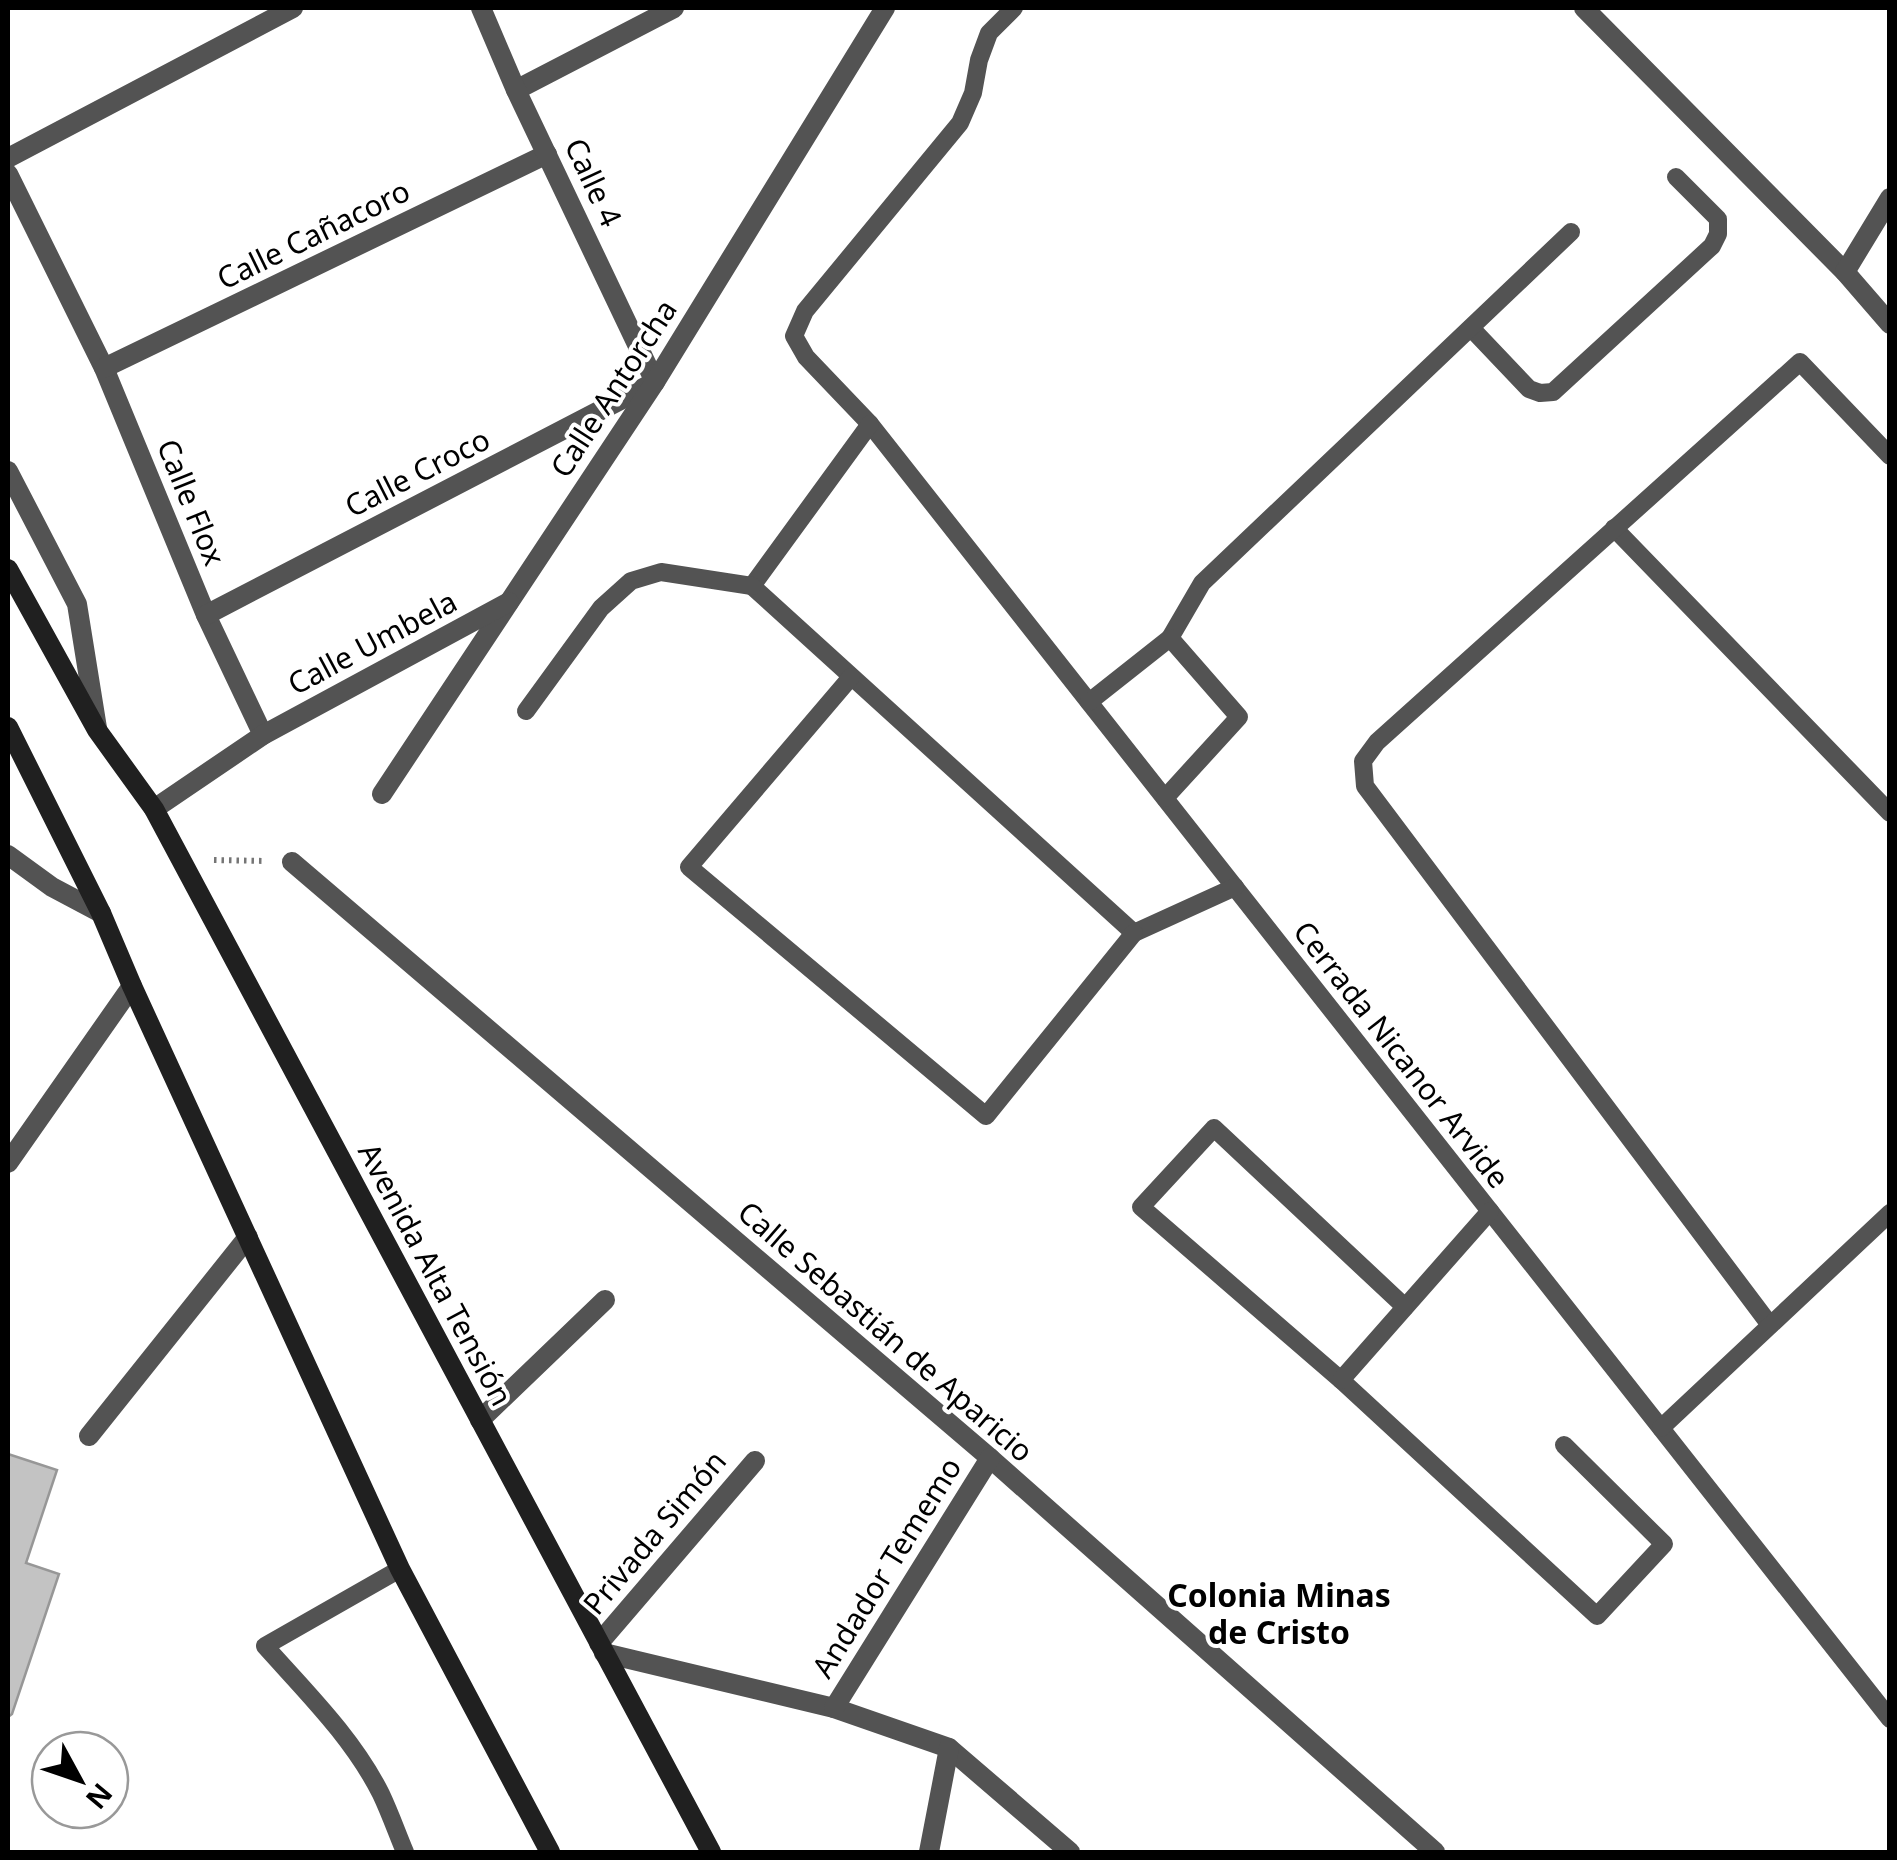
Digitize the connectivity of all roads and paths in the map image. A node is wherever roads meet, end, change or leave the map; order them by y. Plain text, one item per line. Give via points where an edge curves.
1 (293, 8) edge
2 (481, 8) edge
3 (674, 8) edge
4 (861, 8) edge
5 (884, 8) edge
6 (1014, 8) edge
7 (1584, 8) edge
8 (872, 28) junction
9 (516, 90) junction
10 (547, 154) junction
11 (8, 158) edge
12 (8, 174) edge
13 (1676, 177) dead end
14 (1890, 198) edge
15 (1571, 232) dead end
16 (1845, 272) junction
17 (1890, 324) edge
18 (1471, 328) junction
19 (104, 368) junction
20 (655, 382) junction
21 (870, 424) junction
22 (1890, 456) edge
23 (8, 471) edge
24 (1614, 528) junction
25 (8, 569) edge
26 (752, 586) junction
27 (511, 601) junction
28 (206, 615) junction
29 (1170, 638) junction
30 (851, 677) junction
31 (1089, 702) junction
32 (526, 712) dead end
33 (8, 727) edge
34 (97, 730) junction
35 (263, 735) junction
36 (382, 794) dead end
37 (1164, 798) junction
38 (154, 808) junction
39 (1890, 812) edge
40 (8, 855) edge
41 (180, 859) junction
42 (292, 862) joint
43 (1234, 887) junction
44 (101, 913) junction
45 (1134, 933) junction
46 (132, 986) junction
47 (8, 1163) edge
48 (1490, 1211) junction
49 (1890, 1213) edge
50 (248, 1237) junction
51 (605, 1300) dead end
52 (1405, 1308) junction
53 (1770, 1325) junction
54 (1341, 1380) junction
55 (480, 1420) junction
56 (1662, 1428) junction
57 (88, 1436) dead end
58 (1564, 1445) dead end
59 (990, 1458) junction
60 (755, 1461) dead end
61 (400, 1568) junction
62 (602, 1648) junction
63 (834, 1708) junction
64 (1890, 1718) edge
65 (949, 1748) junction
66 (932, 1850) edge
67 (405, 1852) edge
68 (550, 1852) edge
69 (711, 1852) edge
70 (1070, 1852) edge
71 (1435, 1852) edge

1 - 11 street
2 - 9 street, Calle 4
3 - 9 street
4 - 8 street
5 - 8 street, Calle Antorcha
6 - 21 lane, Cerrada Nicanor Arvide via 989,33 960,123 805,310 794,336
7 - 16 street
8 - 20 street, Calle Antorcha
9 - 10 street, Calle 4
10 - 19 street, Calle Cañacoro
10 - 20 street, Calle 4
12 - 19 street, Calle Flox
13 - 18 lane via 1718,219 1712,246 1553,392 1529,389
14 - 16 street
15 - 18 lane
16 - 17 street
18 - 29 lane via 1202,584
19 - 28 street, Calle Flox
20 - 27 street, Calle Antorcha
20 - 28 street, Calle Croco
21 - 26 lane
21 - 31 lane, Cerrada Nicanor Arvide
22 - 24 lane via 1800,362
23 - 34 street, Avenida Alta Tensión via 77,604
24 - 39 lane
24 - 53 lane via 1377,742 1363,762 1365,786
25 - 34 main road, Avenida Alta Tensión
26 - 30 lane
26 - 32 lane via 661,572 631,582 602,608
27 - 35 street, Calle Umbela
27 - 36 street, Calle Antorcha
28 - 35 street, Calle Flox
29 - 31 lane
29 - 37 lane via 1238,716
30 - 45 lane
30 - 45 lane via 690,867 986,1116
31 - 37 lane, Cerrada Nicanor Arvide
33 - 44 main road
34 - 38 main road, Avenida Alta Tensión
35 - 38 street
37 - 43 lane, Cerrada Nicanor Arvide
38 - 41 main road, Avenida Alta Tensión
40 - 44 street
41 - 42 path
41 - 55 main road, Avenida Alta Tensión
42 - 59 street, Calle Sebastián de Aparicio
43 - 45 lane
43 - 48 lane, Cerrada Nicanor Arvide
44 - 46 main road
46 - 47 street
46 - 50 main road
48 - 52 lane
48 - 56 lane, Cerrada Nicanor Arvide
49 - 53 lane
50 - 57 street
50 - 61 main road
51 - 55 street
52 - 54 lane
52 - 54 lane via 1214,1128 1141,1207
53 - 56 lane
54 - 58 lane via 1597,1616 1664,1544
55 - 62 main road, Avenida Alta Tensión
56 - 64 lane, Cerrada Nicanor Arvide
59 - 63 street, Andador Tememo
59 - 71 street, Calle Sebastián de Aparicio
60 - 62 street, Privada Simón
61 - 67 lane via 265,1646 350,1745 380,1792
61 - 68 main road
62 - 63 street
62 - 69 main road, Avenida Alta Tensión
63 - 65 street
65 - 66 street
65 - 70 street

